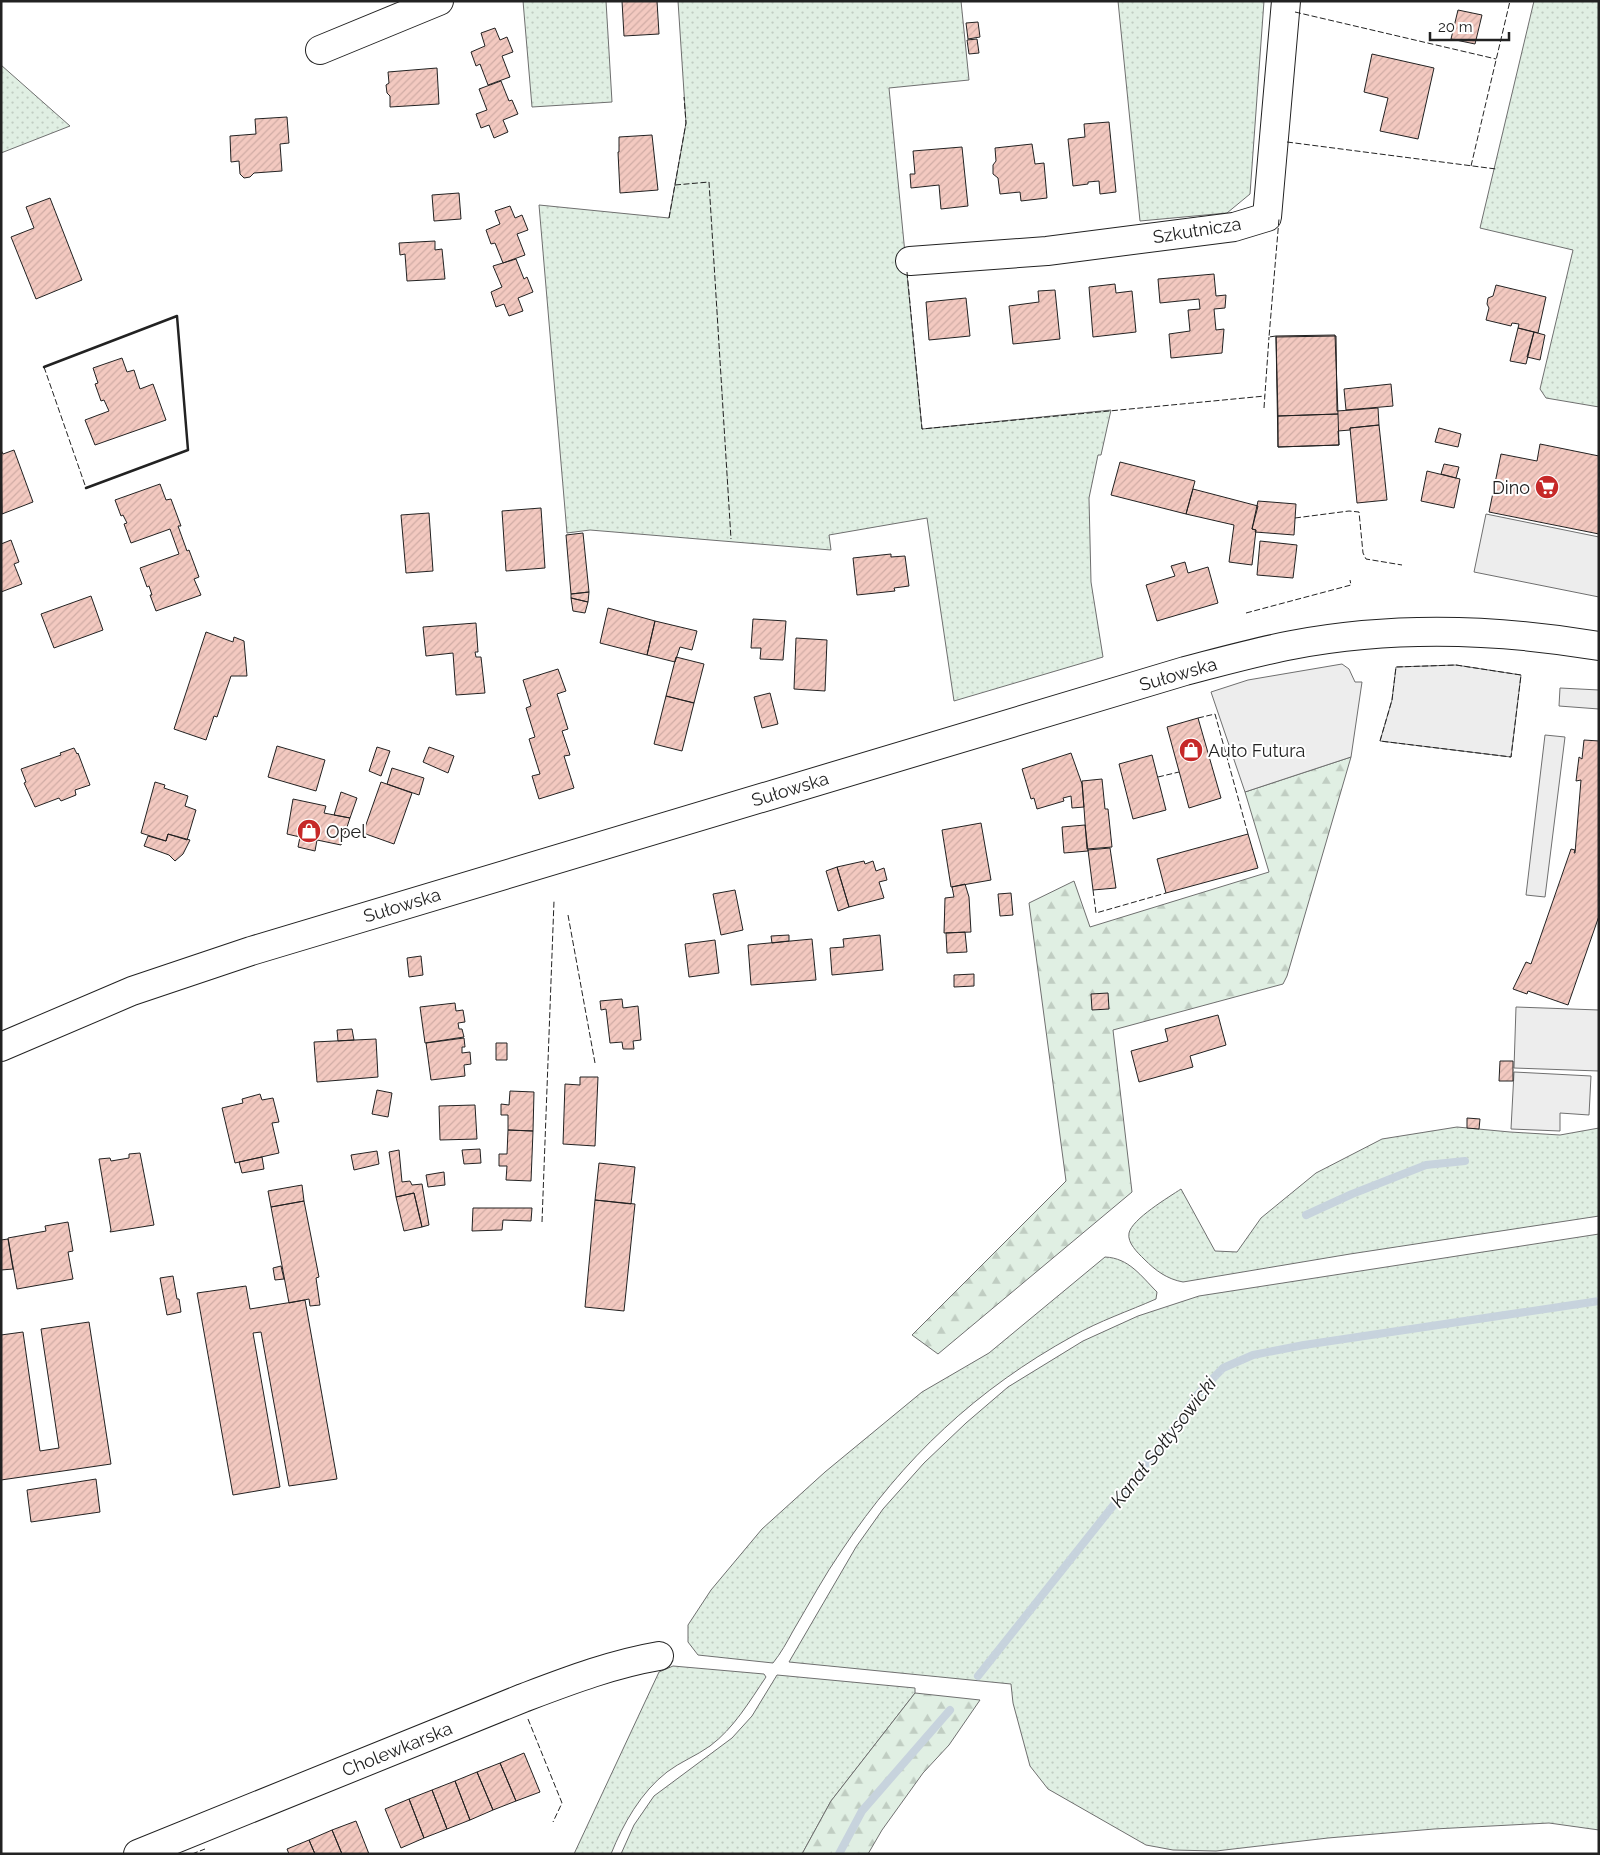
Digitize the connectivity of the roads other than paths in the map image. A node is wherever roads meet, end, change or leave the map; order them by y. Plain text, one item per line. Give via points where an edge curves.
1 (439, 1) edge
2 (1286, 1) edge
3 (320, 50) dead end
4 (910, 261) dead end
5 (1599, 646) edge
6 (1, 1047) edge
7 (659, 1656) dead end
8 (169, 1848) edge
9 (138, 1854) edge

1 - 3 main road
2 - 4 main road, Szkutnicza via 1267,217 1234,227 1047,251
5 - 6 main road, Sułowska via 1495,634 1393,634 1293,645 1212,664 251,951 132,991
7 - 8 main road, Cholewkarska via 585,1675
8 - 9 main road, Cholewkarska

